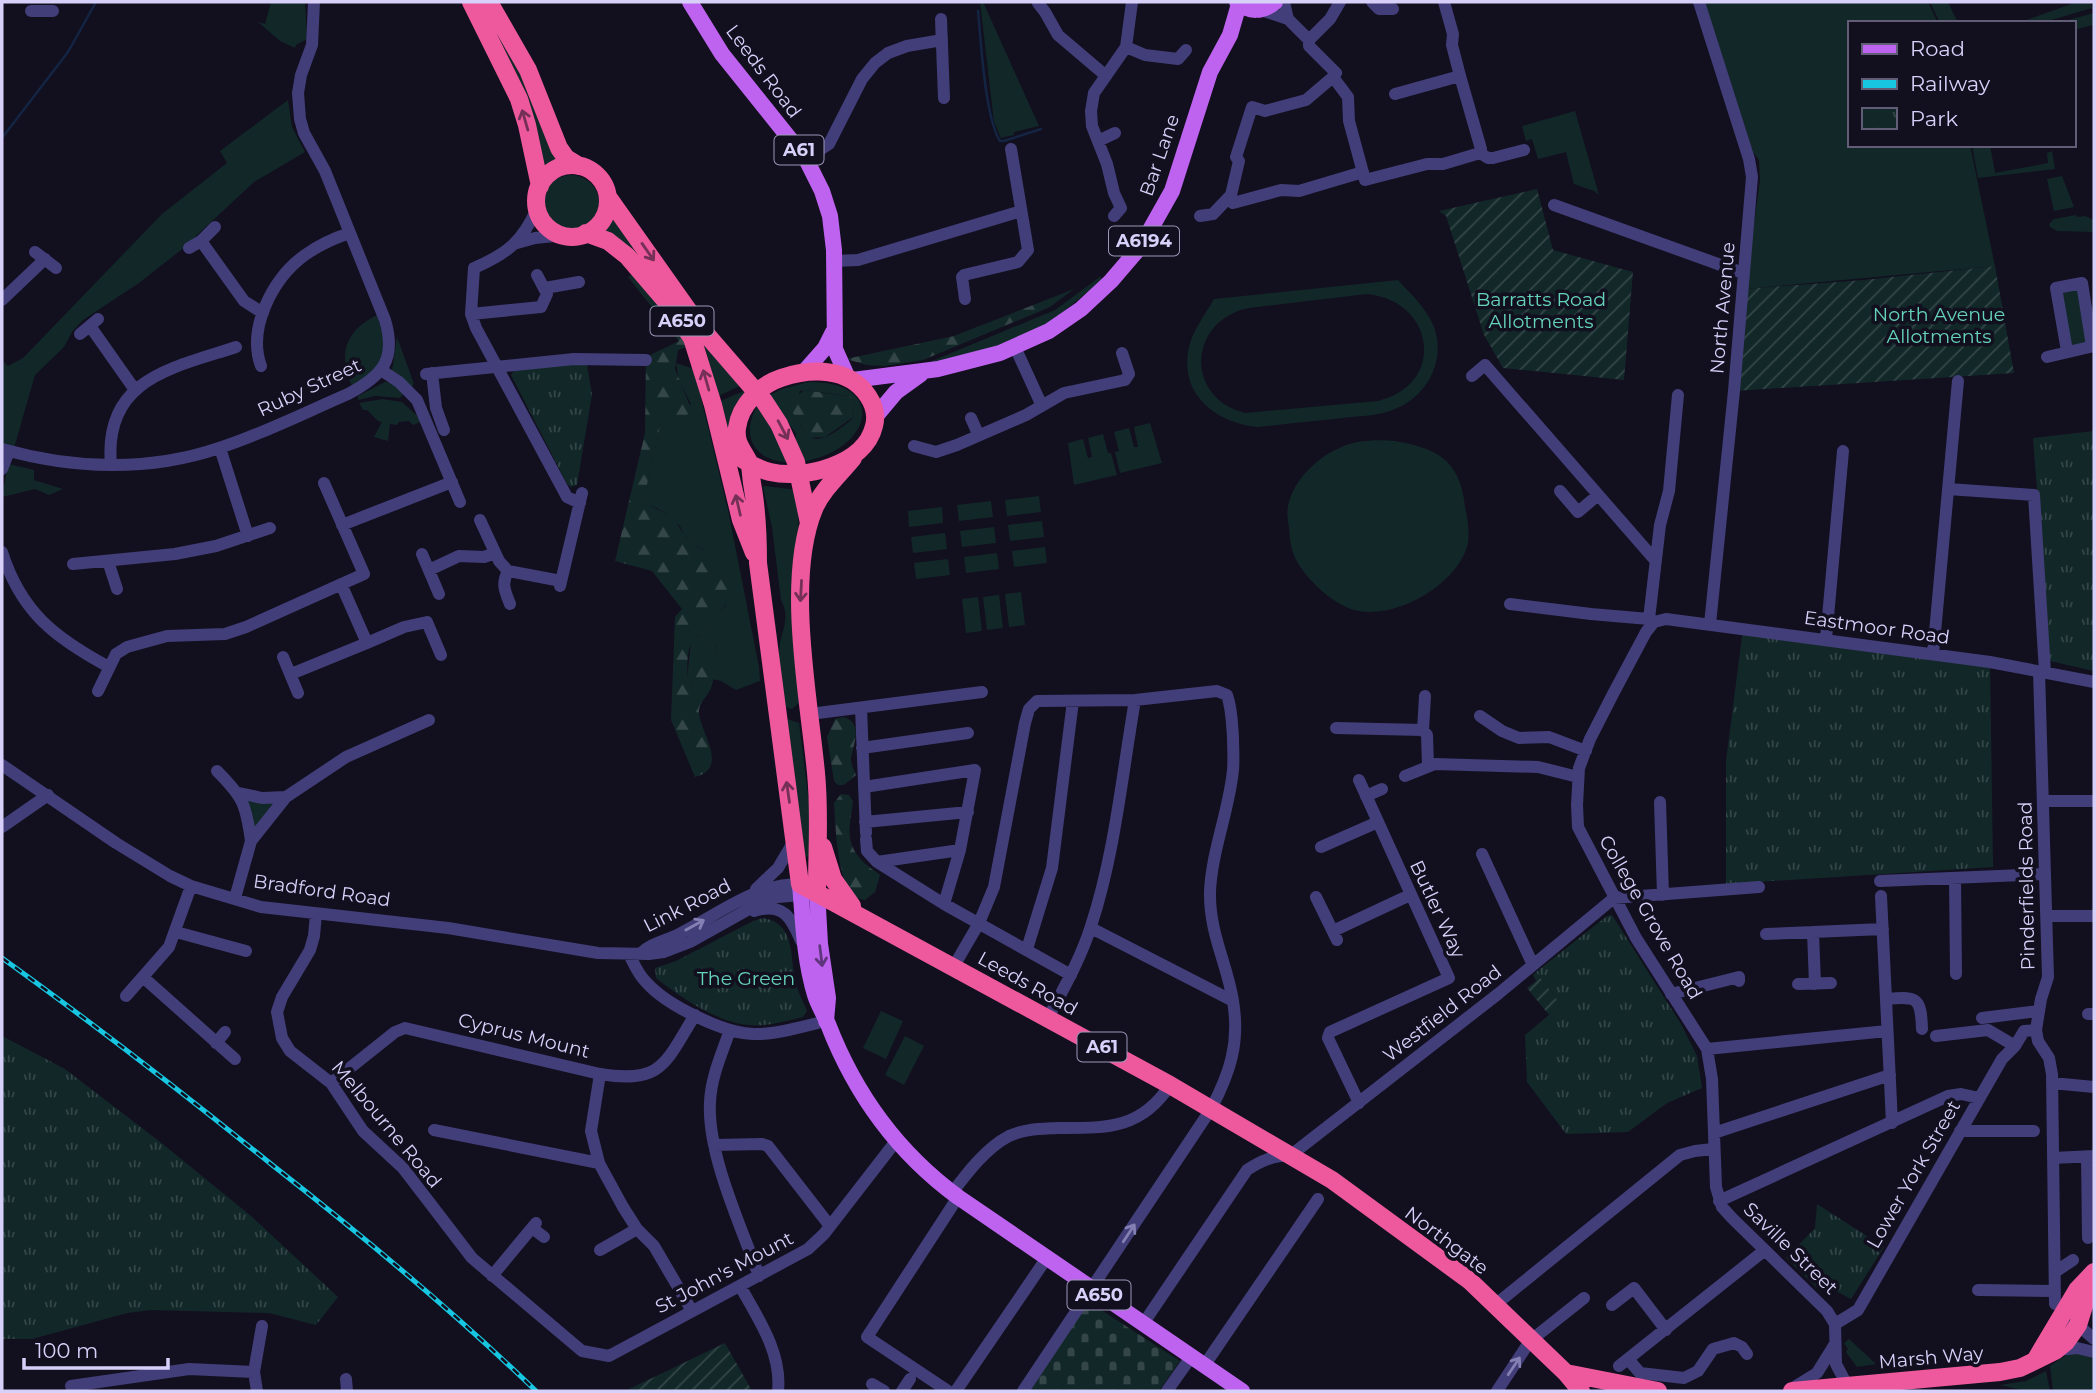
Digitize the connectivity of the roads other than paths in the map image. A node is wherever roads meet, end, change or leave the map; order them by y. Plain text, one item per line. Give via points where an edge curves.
1 (314, 2) edge
2 (471, 2) edge
3 (489, 2) edge
4 (690, 2) edge
5 (1038, 2) edge
6 (1132, 2) edge
7 (1284, 2) edge
8 (1340, 2) edge
9 (1372, 2) edge
10 (1444, 2) edge
11 (1699, 2) edge
12 (1238, 3) edge
13 (1264, 7) edge
14 (1393, 9) dead end
15 (1026, 11) dead end
16 (942, 19) dead end
17 (1288, 19) junction
18 (1230, 35) junction
19 (942, 40) junction
20 (1309, 40) junction
21 (1126, 47) junction
22 (1186, 50) dead end
23 (1105, 75) junction
24 (1460, 76) junction
25 (1333, 77) junction
26 (1395, 94) dead end
27 (944, 98) dead end
28 (1115, 133) dead end
29 (1098, 141) junction
30 (1011, 149) dead end
31 (1524, 150) dead end
32 (1480, 153) junction
33 (806, 159) junction
34 (579, 166) junction
35 (1363, 172) junction
36 (540, 186) junction
37 (1231, 195) junction
38 (608, 197) junction
39 (1554, 205) dead end
40 (537, 208) junction
41 (1021, 211) junction
42 (1114, 216) dead end
43 (1200, 216) dead end
44 (215, 227) dead end
45 (350, 233) junction
46 (586, 233) junction
47 (563, 235) junction
48 (201, 241) junction
49 (517, 243) junction
50 (188, 248) dead end
51 (834, 261) junction
52 (56, 268) dead end
53 (1743, 272) junction
54 (537, 275) dead end
55 (579, 282) dead end
56 (545, 288) junction
57 (965, 299) dead end
58 (2, 300) edge
59 (263, 313) junction
60 (471, 314) junction
61 (89, 327) dead end
62 (835, 327) junction
63 (236, 346) dead end
64 (2093, 346) edge
65 (1015, 347) junction
66 (2067, 351) junction
67 (1122, 353) dead end
68 (723, 354) junction
69 (2047, 356) dead end
70 (646, 360) dead end
71 (497, 365) junction
72 (261, 366) dead end
73 (381, 370) junction
74 (927, 371) junction
75 (803, 373) junction
76 (1472, 376) dead end
77 (850, 378) junction
78 (779, 379) junction
79 (1958, 381) dead end
80 (135, 390) junction
81 (757, 393) junction
82 (1678, 395) dead end
83 (1042, 406) junction
84 (875, 417) junction
85 (971, 418) dead end
86 (444, 430) dead end
87 (978, 434) junction
88 (724, 446) junction
89 (914, 446) dead end
90 (220, 448) junction
91 (862, 448) junction
92 (5, 450) edge
93 (1843, 451) dead end
94 (749, 462) junction
95 (111, 465) junction
96 (2, 469) edge
97 (799, 473) junction
98 (452, 482) junction
99 (324, 483) dead end
100 (1948, 489) junction
101 (1560, 491) dead end
102 (1598, 495) junction
103 (460, 502) dead end
104 (480, 520) dead end
105 (809, 523) junction
106 (342, 525) junction
107 (270, 528) dead end
108 (248, 536) junction
109 (2, 552) edge
110 (495, 553) junction
111 (422, 554) dead end
112 (1655, 560) junction
113 (107, 561) junction
114 (758, 563) junction
115 (73, 564) dead end
116 (429, 570) junction
117 (508, 571) junction
118 (341, 584) junction
119 (117, 589) dead end
120 (439, 594) dead end
121 (510, 604) dead end
122 (1510, 604) dead end
123 (1651, 620) junction
124 (1710, 624) junction
125 (1826, 639) junction
126 (367, 643) junction
127 (1933, 654) junction
128 (442, 655) dead end
129 (283, 657) dead end
130 (109, 667) junction
131 (2042, 671) junction
132 (291, 674) junction
133 (2094, 682) edge
134 (98, 691) dead end
135 (982, 692) dead end
136 (298, 693) dead end
137 (1425, 696) dead end
138 (1135, 700) junction
139 (1073, 702) junction
140 (777, 708) junction
141 (861, 708) junction
142 (810, 714) junction
143 (1480, 716) dead end
144 (429, 720) dead end
145 (1336, 728) dead end
146 (1423, 730) junction
147 (968, 733) dead end
148 (862, 748) junction
149 (1586, 751) junction
150 (2, 765) edge
151 (1428, 766) junction
152 (217, 771) dead end
153 (1405, 776) dead end
154 (1578, 776) junction
155 (1359, 780) dead end
156 (864, 787) junction
157 (1382, 789) dead end
158 (239, 793) junction
159 (48, 795) junction
160 (1366, 796) junction
161 (286, 797) junction
162 (2044, 801) junction
163 (1660, 802) dead end
164 (2094, 802) edge
165 (968, 812) junction
166 (1378, 822) junction
167 (2, 827) edge
168 (818, 827) junction
169 (866, 831) junction
170 (795, 839) junction
171 (251, 841) junction
172 (1321, 847) dead end
173 (960, 850) junction
174 (1482, 854) dead end
175 (877, 862) junction
176 (2045, 874) junction
177 (1955, 878) junction
178 (1880, 881) dead end
179 (191, 886) junction
180 (1759, 887) dead end
181 (806, 890) junction
182 (751, 894) junction
183 (1410, 895) junction
184 (1663, 895) junction
185 (1881, 896) dead end
186 (1316, 897) dead end
187 (235, 898) junction
188 (1614, 898) junction
189 (944, 904) junction
190 (858, 913) junction
191 (316, 914) junction
192 (736, 916) junction
193 (2046, 916) junction
194 (2094, 916) edge
195 (979, 923) junction
196 (1091, 928) junction
197 (1883, 929) junction
198 (176, 932) junction
199 (1813, 932) junction
200 (1766, 934) dead end
201 (1027, 949) junction
202 (246, 951) dead end
203 (634, 954) junction
204 (807, 954) junction
205 (1533, 965) junction
206 (954, 966) junction
207 (1956, 974) dead end
208 (1071, 975) junction
209 (144, 978) junction
210 (1739, 981) dead end
211 (1831, 983) dead end
212 (1798, 984) dead end
213 (1815, 984) junction
214 (1671, 994) junction
215 (126, 996) dead end
216 (1886, 999) junction
217 (1233, 1000) junction
218 (2038, 1011) junction
219 (2018, 1014) junction
220 (695, 1015) junction
221 (1048, 1018) junction
222 (1982, 1018) dead end
223 (826, 1021) junction
224 (1922, 1029) dead end
225 (730, 1030) junction
226 (2032, 1030) junction
227 (1887, 1031) junction
228 (225, 1032) dead end
229 (1936, 1036) dead end
230 (216, 1043) junction
231 (2015, 1046) junction
232 (1707, 1049) junction
233 (235, 1059) dead end
234 (600, 1074) junction
235 (1889, 1075) junction
236 (331, 1083) junction
237 (2052, 1083) junction
238 (1170, 1085) junction
239 (2094, 1087) edge
240 (1979, 1098) junction
241 (1359, 1103) junction
242 (1211, 1109) junction
243 (1892, 1123) junction
244 (434, 1130) dead end
245 (1960, 1131) junction
246 (2034, 1131) dead end
247 (1714, 1133) junction
248 (896, 1141) junction
249 (714, 1145) junction
250 (1713, 1149) junction
251 (1291, 1155) junction
252 (2090, 1156) edge
253 (2053, 1158) junction
254 (599, 1163) junction
255 (955, 1195) junction
256 (1318, 1199) dead end
257 (1719, 1201) junction
258 (830, 1226) junction
259 (637, 1228) junction
260 (544, 1237) dead end
261 (2088, 1238) dead end
262 (1765, 1250) junction
263 (614, 1259) dead end
264 (1045, 1259) junction
265 (2073, 1260) dead end
266 (2055, 1272) junction
267 (2094, 1273) edge
268 (492, 1276) junction
269 (759, 1276) junction
270 (740, 1286) junction
271 (1092, 1290) junction
272 (1978, 1290) dead end
273 (1584, 1298) dead end
274 (1495, 1305) junction
275 (1612, 1305) dead end
276 (692, 1311) junction
277 (1143, 1324) junction
278 (1835, 1324) junction
279 (2063, 1324) junction
280 (262, 1326) dead end
281 (1665, 1330) junction
282 (2094, 1339) edge
283 (1530, 1341) junction
284 (1835, 1344) junction
285 (2094, 1350) edge
286 (1747, 1354) dead end
287 (609, 1356) joint
288 (1198, 1362) junction
289 (86, 1369) dead end
290 (254, 1372) junction
291 (1566, 1373) junction
292 (1615, 1375) edge
293 (910, 1380) dead end
294 (88, 1383) junction
295 (872, 1384) dead end
296 (1847, 1385) junction
297 (71, 1386) dead end
298 (1646, 1390) edge
299 (257, 1391) edge
300 (778, 1391) edge
301 (884, 1391) edge
302 (902, 1391) edge
303 (948, 1391) edge
304 (956, 1391) edge
305 (1023, 1391) edge
306 (1167, 1391) edge
307 (1242, 1391) edge
308 (1497, 1391) edge
309 (1581, 1391) edge
310 (1790, 1391) edge

1 - 45 street, Ruby Street via 312,45 298,93 300,119
36 -> 2 highway via 519,99
3 - 34 highway via 528,70 559,148
4 - 33 main road, Leeds Road / A61 via 729,63
5 - 15 street
5 - 23 street via 1058,35
6 - 21 street
7 - 17 street
8 - 20 street
9 - 14 street via 1380,9
10 - 24 street
11 - 53 street, North Avenue via 1752,171
12 - 13 main road, A6194
12 - 18 main road, Bar Lane / A6194
13 - 17 street
13 - 18 main road, Bar Lane / A6194
16 - 19 street
17 - 20 street
18 - 65 main road, Bar Lane / A6194 via 1210,72 1172,191 1141,246 1081,309
19 - 27 street
19 - 33 street via 907,46 875,64 862,79 829,144
20 - 25 street via 1309,46 1336,73
21 - 22 street via 1145,55 1178,59
21 - 23 street
23 - 29 street via 1094,93 1091,111
24 - 26 street
24 - 32 street
25 - 35 street via 1348,97 1349,121
25 - 37 street via 1306,100 1265,111 1252,107 1236,156 1239,162
28 - 29 street
29 - 42 street via 1121,208
30 - 41 street
31 - 32 street via 1493,158
32 - 35 street via 1365,180
33 - 51 main road, Leeds Road / A61 via 830,216
34 - 36 highway via 556,169
34 - 38 highway via 596,174
35 - 37 street via 1299,191 1281,190 1233,203
36 - 40 highway
37 - 43 street via 1213,214
38 - 46 highway via 604,216
38 -> 68 highway, A650
39 - 53 street
40 - 47 highway via 543,222
40 - 49 street
41 - 51 street via 858,260
41 - 57 street via 1027,253 1018,262 964,275
44 - 48 street
45 - 59 street via 319,246 293,265
45 - 73 street, Ruby Street via 388,332 389,353
46 - 47 highway
88 -> 46 highway, A650 via 700,358 683,322 627,256 608,241
47 - 49 street
48 - 50 street
48 - 59 street via 244,301
49 - 60 street via 474,268
51 - 62 main road, Leeds Road / A61
52 - 58 street via 40,256
53 - 124 street, North Avenue
54 - 56 street
55 - 56 street
56 - 60 street via 541,307
59 - 72 street via 256,340
60 - 71 street
61 - 80 street
62 - 75 main road via 825,348
62 - 77 main road, Leeds Road / A61 via 836,353
63 - 80 street via 160,372
64 - 66 street
64 - 66 street via 2082,282 2056,288
65 - 74 main road, Bar Lane / A6194
65 - 83 street
66 - 69 street
67 - 83 street via 1129,374 1125,380 1064,393
68 - 78 highway
68 - 81 highway, A650
70 - 71 street
71 - 86 street via 429,373
71 - 117 street via 567,496 581,498 560,584
73 - 90 street, Ruby Street via 376,378 348,394
73 - 98 street via 417,400
74 - 77 main road, Bar Lane / A6194
74 - 84 main road, Bar Lane / A6194 via 906,383
75 - 77 highway
75 - 78 highway
76 - 102 street via 1485,365
77 - 84 highway, A61 via 870,399
78 - 81 highway
79 - 100 street
80 - 95 street via 113,427
81 - 94 highway via 737,428 739,446
81 -> 97 highway, A650 via 784,432
82 - 112 street via 1670,491
83 - 87 street
84 - 91 highway
85 - 87 street
87 - 89 street via 936,452
88 - 94 highway
114 -> 88 highway, A650 via 741,520
90 - 95 street, Ruby Street via 178,459
90 - 108 street
91 - 97 highway via 835,464
91 - 105 highway via 820,498
92 - 95 street, Ruby Street
92 - 96 street
93 - 125 street
94 - 97 highway via 768,471
94 - 114 highway
97 - 105 highway, A650
98 - 103 street
98 - 106 street
99 - 106 street
100 - 127 street
100 - 131 street, Pinderfields Road via 2034,495
101 - 102 street via 1578,512
102 - 112 street
104 - 110 street
105 -> 142 highway via 800,614
106 - 118 street via 364,574
107 - 108 street
108 - 113 street via 175,554
109 - 130 street via 28,607 74,648
110 - 116 street via 458,556
110 - 117 street
111 - 116 street
112 - 123 street
113 - 115 street
113 - 119 street
114 - 140 highway
116 - 120 street
117 - 121 street via 503,587
118 - 126 street
118 - 130 street via 236,631 167,636 127,647
122 - 123 street, Eastmoor Road
123 - 124 street, Eastmoor Road
123 - 149 street, College Grove Road
124 - 125 street, Eastmoor Road
125 - 127 street, Eastmoor Road
126 - 128 street via 427,622
126 - 132 street
127 - 131 street, Eastmoor Road
129 - 132 street
130 - 134 street
131 - 133 street, Eastmoor Road
131 - 162 street, Pinderfields Road
132 - 136 street
135 - 141 street
137 - 146 street
138 - 139 street
138 - 196 street via 1104,882
138 - 217 street via 1217,691 1227,695 1232,708 1234,769 1210,891 1217,945
139 - 195 street via 1037,701 1029,709 994,887
139 - 201 street via 1052,868
140 - 142 highway via 787,715
170 -> 140 highway
141 - 142 street
141 - 148 street
142 - 168 highway
143 - 149 street via 1519,738 1549,737
144 - 161 street via 346,757
145 - 146 street
146 - 151 street
147 - 148 street
148 - 156 street
149 - 154 street, College Grove Road
150 - 159 street, Bradford Road
151 - 153 street
151 - 154 street via 1538,767
152 - 158 street
154 - 188 street, College Grove Road via 1578,827
155 - 160 street, Butler Way
156 - 165 street via 975,770
156 - 169 street
157 - 160 street
158 - 161 street via 262,799
158 - 171 street
159 - 167 street
159 - 179 street, Bradford Road via 138,858
160 - 166 street, Butler Way
161 - 171 street
162 - 164 street
162 - 176 street, Pinderfields Road
163 - 184 street
165 - 169 street
165 - 173 street
166 - 172 street
166 - 183 street, Butler Way
168 - 181 highway
168 - 190 highway via 833,879
169 - 175 street via 867,851
170 - 181 highway
170 - 182 street via 778,868
171 - 187 street
173 - 175 street
173 - 189 street
174 - 205 street
175 - 189 street
176 - 177 street
176 - 193 street, Pinderfields Road
177 - 178 street
177 - 207 street
179 - 187 street, Bradford Road
179 - 198 street
180 - 184 street
181 - 182 street, Link Road via 770,888
181 - 190 highway, Leeds Road / A61
181 - 192 street, Link Road via 769,899
181 - 204 main road, A650
181 -> 223 main road, A650 via 820,944 828,998
203 -> 182 street, Link Road
183 - 186 street via 1335,935
183 - 241 street, Butler Way via 1449,978 1331,1032 1328,1038
184 - 188 street
185 - 197 street
187 - 191 street, Bradford Road via 261,907
188 - 205 street, Westfield Road
188 - 214 street, College Grove Road
189 - 195 street
190 - 206 highway, Leeds Road / A61
191 - 203 street, Bradford Road via 436,926 598,953
191 - 236 street, Melbourne Road via 310,950 277,1012 290,1051
192 - 203 street, Link Road via 681,946 658,954
192 - 204 street via 764,909 781,911 793,923
193 - 194 street
193 - 218 street, Pinderfields Road via 2048,977
195 - 201 street
195 - 206 street
196 - 208 street
196 - 217 street
197 - 199 street
197 - 216 street
198 - 202 street
198 - 209 street
199 - 200 street
199 - 213 street
201 - 208 street
203 - 220 street via 656,990
204 - 223 main road, A650 via 815,996
205 - 241 street, Westfield Road
206 - 221 highway, Leeds Road / A61
208 - 221 street
209 - 215 street
209 - 230 street
210 - 214 street via 1739,977
211 - 213 street
212 - 213 street
214 - 232 street, College Grove Road
216 - 224 street via 1917,1000 1922,1008
216 - 227 street
217 - 242 street via 1234,1049 1227,1078
218 - 219 street
218 - 226 street, Pinderfields Road
219 - 222 street
219 - 226 street
220 - 225 street
220 - 234 street, Cyprus Mount via 662,1066 652,1073 624,1078
221 - 238 highway, Leeds Road / A61
223 - 225 street via 765,1034
223 - 248 main road, A650 via 857,1085
225 - 249 street via 710,1100
226 - 231 street, Lower York Street via 2020,1035
226 - 237 street, Pinderfields Road via 2049,1058
227 - 232 street
227 - 235 street
228 - 230 street
229 - 231 street via 1988,1030
230 - 233 street
231 - 240 street, Lower York Street
232 - 247 street, College Grove Road
234 - 236 street, Cyprus Mount via 405,1028
234 - 254 street via 591,1131
235 - 243 street
235 - 247 street
236 - 268 street, Melbourne Road via 363,1131 403,1168 472,1258
237 - 239 street
237 - 253 street, Pinderfields Road
238 - 242 highway, Leeds Road / A61
238 - 255 street via 1150,1111 1124,1124 1026,1130 1008,1137 978,1162
240 - 243 street via 1948,1097
240 - 245 street, Lower York Street
241 - 251 street, Westfield Road
242 - 251 highway, Leeds Road / A61
271 -> 242 street
243 - 257 street
244 - 254 street
245 - 246 street
245 - 278 street, Lower York Street via 1857,1310
247 - 250 street, College Grove Road
248 - 255 main road, A650
248 - 258 street, St John's Mount
249 - 258 street via 768,1146
249 - 269 street
250 - 257 street, College Grove Road
250 - 274 street via 1680,1155
251 - 274 highway, Northgate / A61 via 1459,1273
251 - 277 street via 1273,1156 1247,1170
252 - 253 street
252 - 261 street
253 - 266 street, Pinderfields Road
254 - 259 street
255 - 264 main road, A650
255 - 303 street via 867,1337
256 - 288 street
257 - 262 street, Saville Street
258 - 269 street, St John's Mount via 808,1249
259 - 263 street via 603,1248
259 - 276 street via 654,1246
260 - 268 street via 534,1225
262 - 278 street, Saville Street via 1818,1300
262 - 281 street
264 - 271 main road, A650
264 - 304 street
265 - 266 street
266 - 279 street, Pinderfields Road
267 - 279 highway via 2077,1290
268 - 287 street, Melbourne Road via 582,1351
269 - 270 street, St John's Mount
270 - 276 street, St John's Mount
270 - 300 street via 771,1346
271 - 277 main road, A650
271 - 305 street
272 - 279 street
273 - 283 street
274 - 283 highway, Northgate / A61
275 - 281 street via 1634,1288
276 - 287 street, St John's Mount
277 - 288 main road, A650
278 - 284 street
279 - 282 street
279 - 285 street
279 - 285 street via 2077,1348
279 - 296 highway, Marsh Way via 2036,1359 2020,1368
280 - 290 street
281 - 292 street
283 - 291 highway, Northgate / A61
308 -> 283 street
284 - 296 street via 1836,1364
284 - 310 street via 1817,1373
286 - 292 street via 1734,1343 1713,1349 1698,1371 1684,1378
288 - 306 street
288 - 307 main road, A650
289 - 294 street
290 - 294 street via 145,1369
290 - 299 street
291 - 292 highway
291 - 309 highway, Northgate / A61
292 - 298 highway
293 - 302 street
294 - 297 street
295 - 301 street
296 - 310 highway, Marsh Way

